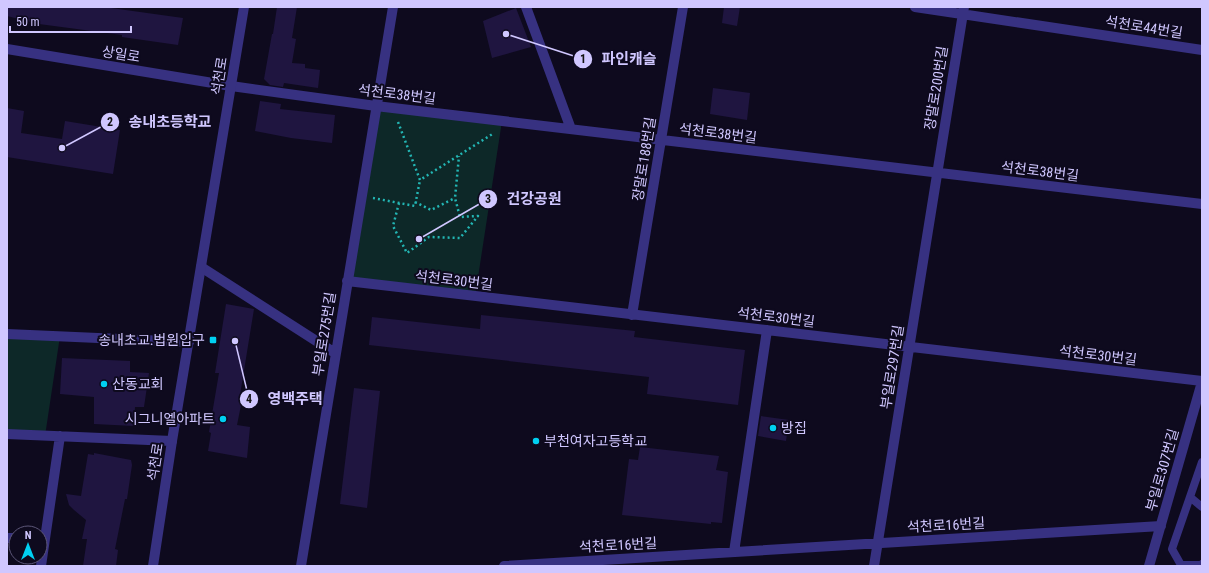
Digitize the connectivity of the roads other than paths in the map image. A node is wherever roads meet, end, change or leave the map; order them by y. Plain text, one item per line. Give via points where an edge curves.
1 (244, 7) edge
2 (393, 7) edge
3 (526, 7) edge
4 (683, 7) edge
5 (915, 7) edge
6 (963, 11) edge
7 (7, 49) edge
8 (1202, 50) edge
9 (231, 86) junction
10 (376, 106) junction
11 (571, 129) junction
12 (661, 140) junction
13 (937, 173) junction
14 (1202, 204) edge
15 (201, 267) junction
16 (347, 281) junction
17 (632, 315) junction
18 (767, 330) junction
19 (7, 334) edge
20 (189, 342) junction
21 (909, 347) junction
22 (335, 353) junction
23 (1202, 381) edge
24 (7, 434) edge
25 (60, 436) junction
26 (172, 441) junction
27 (1202, 462) edge
28 (1190, 497) junction
29 (1202, 507) edge
30 (45, 525) edge
31 (1161, 526) junction
32 (877, 543) junction
33 (734, 552) junction
34 (596, 563) edge
35 (1202, 564) edge
36 (153, 566) edge
37 (301, 566) edge
38 (504, 566) edge
39 (874, 566) edge
40 (1149, 566) edge

1 - 9 street, 석천로
2 - 10 street, 부일로275번길
3 - 11 street
4 - 12 street, 장말로188번길
5 - 6 street, 석천로44번길
6 - 8 street, 석천로44번길
6 - 13 street, 장말로200번길
7 - 9 street, 상일로
9 - 10 street, 석천로38번길
9 - 15 street, 석천로
10 - 11 street, 석천로38번길
10 - 16 street, 부일로275번길
11 - 12 street, 석천로38번길
12 - 13 street, 석천로38번길
12 - 17 street, 장말로188번길
13 - 14 street, 석천로38번길
13 - 21 street, 부일로297번길
15 - 20 street, 석천로
15 - 22 street
16 - 17 street, 석천로30번길
16 - 22 street, 부일로275번길
17 - 18 street, 석천로30번길
18 - 21 street, 석천로30번길
18 - 33 street
19 - 20 street
20 - 26 street, 석천로
21 - 23 street, 석천로30번길
21 - 32 street, 부일로297번길
22 - 37 street, 부일로275번길
23 - 31 street, 부일로307번길
24 - 25 street
25 - 26 street
25 - 30 street
26 - 36 street, 석천로
27 - 28 lane
28 - 29 lane
28 - 35 lane via 1172,549 1181,565
31 - 32 street, 석천로16번길
31 - 40 street, 부일로307번길
32 - 33 street, 석천로16번길
32 - 39 street, 부일로297번길
33 - 34 street, 석천로16번길
34 - 38 street, 석천로16번길

